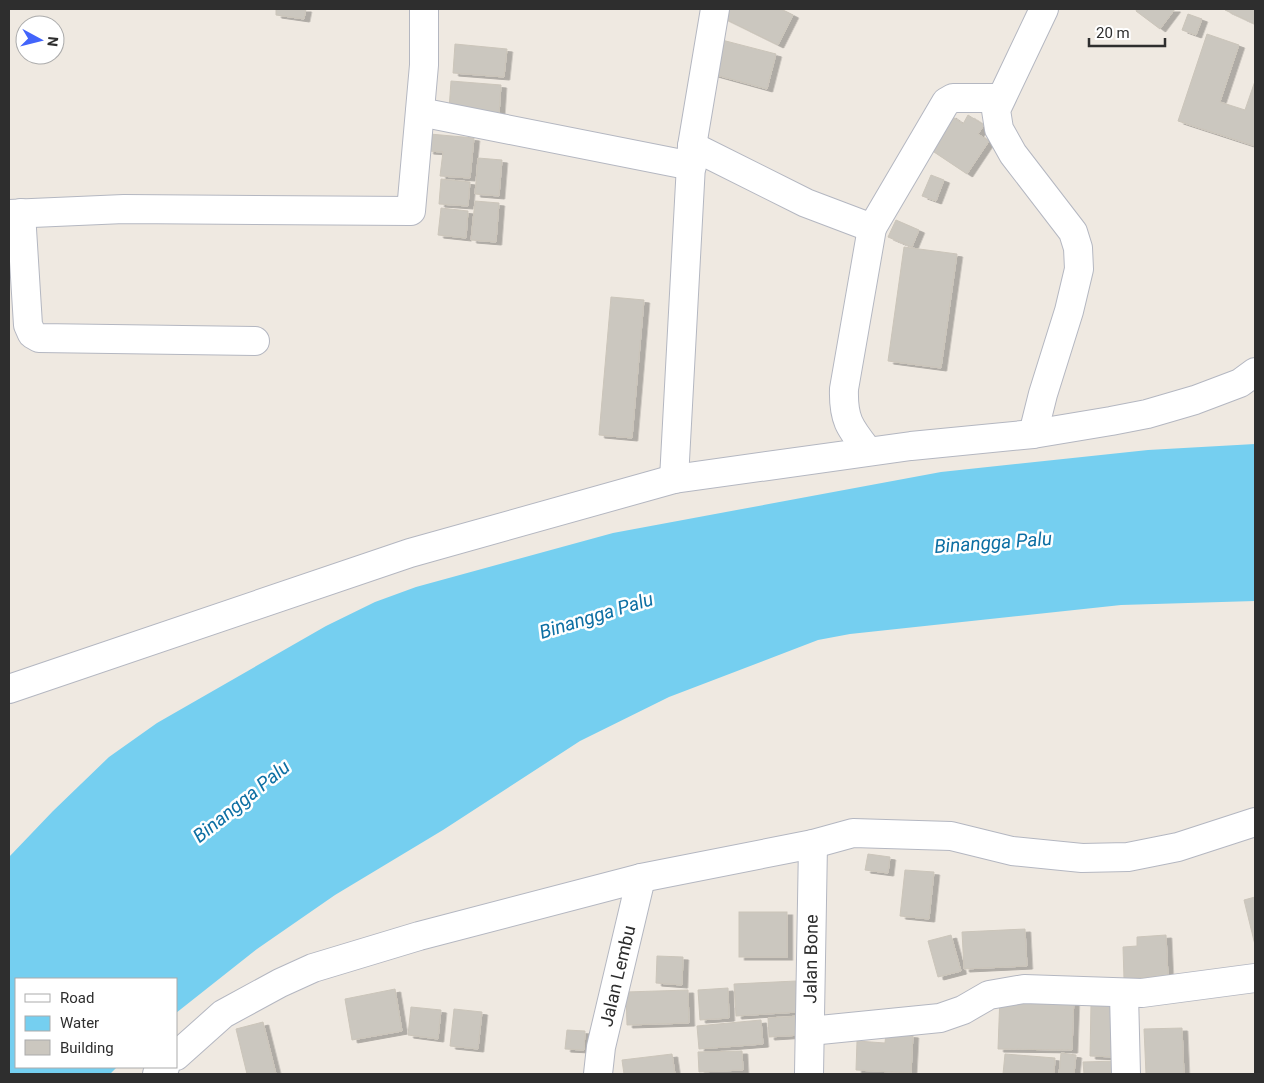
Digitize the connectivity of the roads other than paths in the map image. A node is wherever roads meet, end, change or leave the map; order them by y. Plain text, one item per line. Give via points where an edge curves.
1 (424, 9) edge
2 (715, 9) edge
3 (1044, 9) edge
4 (1001, 98) junction
5 (420, 112) junction
6 (692, 156) junction
7 (15, 213) edge
8 (872, 228) junction
9 (255, 341) dead end
10 (1252, 377) edge
11 (1033, 434) junction
12 (868, 452) junction
13 (674, 479) junction
14 (9, 689) edge
15 (1255, 822) edge
16 (813, 844) junction
17 (641, 878) junction
18 (1255, 978) edge
19 (1124, 994) junction
20 (810, 1031) junction
21 (178, 1054) edge
22 (598, 1074) edge
23 (809, 1074) edge
24 (1126, 1074) edge

1 - 5 street
2 - 6 street
3 - 4 street
4 - 8 street via 953,98 946,102
4 - 11 street via 996,110 999,129 1073,232 1078,248 1079,269 1069,311
5 - 6 street
5 - 7 street via 411,211 124,209
6 - 8 street
6 - 13 street
7 - 9 street via 28,325 32,334 39,338
8 - 12 street via 843,410 853,433
10 - 11 street via 1195,400 1147,414
11 - 12 street
12 - 13 street
13 - 14 street via 410,553
15 - 16 street via 1178,847 1128,857 1082,858 1012,851 951,836 888,832 853,833
16 - 17 street
16 - 20 street, Jalan Bone
17 - 21 street via 419,936 313,968 280,982 223,1014
17 - 22 street, Jalan Lembu via 601,1047
18 - 19 street
19 - 20 street via 1007,990 989,994 963,1010 940,1018
19 - 24 street
20 - 23 street, Jalan Bone

